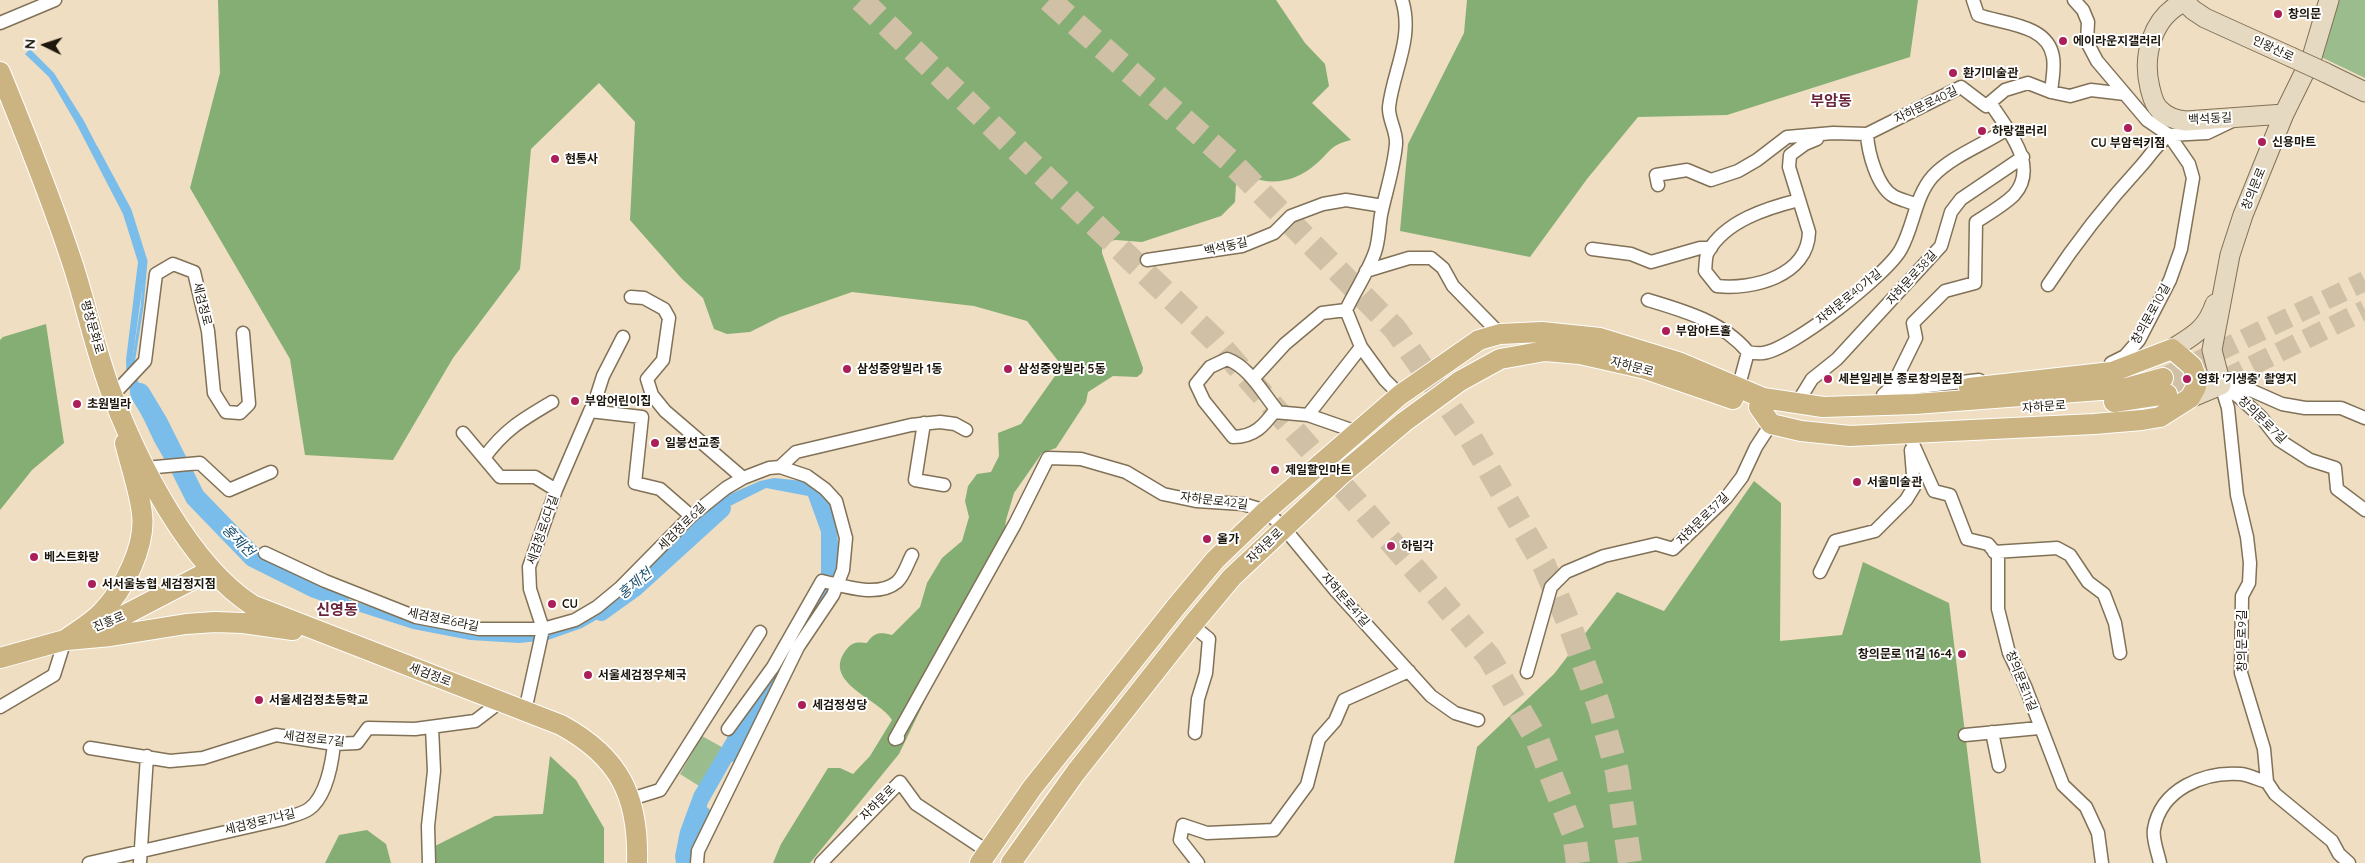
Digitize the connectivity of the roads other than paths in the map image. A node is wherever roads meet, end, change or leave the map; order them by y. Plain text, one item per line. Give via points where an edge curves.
1 (55, 0) edge
2 (1402, 0) edge
3 (1973, 0) edge
4 (2074, 0) edge
5 (2329, 0) edge
6 (2184, 1) edge
7 (0, 23) edge
8 (0, 72) edge
9 (2052, 92) junction
10 (2365, 92) edge
11 (2125, 94) junction
12 (1991, 104) junction
13 (2284, 114) junction
14 (2239, 118) junction
15 (2007, 130) junction
16 (1833, 133) junction
17 (1867, 134) junction
18 (2169, 136) junction
19 (2023, 158) junction
20 (1658, 185) dead end
21 (1799, 200) junction
22 (1917, 205) junction
23 (1383, 206) junction
24 (1711, 248) junction
25 (1592, 249) dead end
26 (1147, 260) dead end
27 (1366, 271) junction
28 (2048, 285) dead end
29 (2222, 296) junction
30 (631, 298) dead end
31 (1648, 300) dead end
32 (1346, 310) junction
33 (243, 333) dead end
34 (1500, 334) junction
35 (623, 337) dead end
36 (1362, 347) junction
37 (2172, 349) junction
38 (1748, 352) junction
39 (1253, 379) junction
40 (2221, 385) junction
41 (1738, 389) junction
42 (1400, 395) junction
43 (1890, 395) junction
44 (2190, 398) junction
45 (114, 399) junction
46 (552, 402) dead end
47 (1796, 404) junction
48 (1759, 407) junction
49 (1823, 407) junction
50 (590, 410) junction
51 (1274, 412) junction
52 (1308, 415) junction
53 (2365, 418) edge
54 (924, 423) junction
55 (1771, 424) junction
56 (966, 430) dead end
57 (1357, 432) junction
58 (463, 433) dead end
59 (1909, 437) junction
60 (484, 458) junction
61 (780, 467) junction
62 (146, 468) junction
63 (272, 472) dead end
64 (743, 478) junction
65 (944, 485) dead end
66 (556, 490) junction
67 (2365, 510) edge
68 (1266, 512) junction
69 (690, 516) junction
70 (1284, 528) junction
71 (1994, 552) junction
72 (265, 553) dead end
73 (912, 555) dead end
74 (211, 570) junction
75 (1820, 572) dead end
76 (839, 585) junction
77 (1192, 625) junction
78 (543, 629) junction
79 (760, 632) dead end
80 (332, 636) junction
81 (65, 640) junction
82 (2120, 653) dead end
83 (0, 658) edge
84 (1409, 671) junction
85 (1527, 672) dead end
86 (500, 702) junction
87 (0, 707) edge
88 (525, 711) junction
89 (1478, 720) dead end
90 (432, 727) junction
91 (2039, 728) junction
92 (728, 729) dead end
93 (1992, 732) junction
94 (1194, 733) dead end
95 (1965, 735) dead end
96 (898, 738) dead end
97 (334, 744) junction
98 (90, 748) dead end
99 (147, 756) junction
100 (1999, 766) dead end
101 (2267, 782) junction
102 (630, 800) junction
103 (141, 850) junction
104 (984, 857) edge
105 (89, 863) edge
106 (140, 863) edge
107 (429, 863) edge
108 (637, 863) edge
109 (697, 863) edge
110 (821, 863) edge
111 (1011, 863) edge
112 (1198, 863) edge
113 (2102, 863) edge
114 (2160, 863) edge
115 (2349, 863) edge

1 - 7 street
2 - 23 street via 1406,12 1405,35 1389,110 1396,135 1395,156
3 - 9 street via 1978,15 2032,29 2051,47 2054,58
4 - 11 street via 2088,22 2087,42 2097,61
5 - 13 street, 창의문로 via 2312,57
6 - 10 street, 인왕산로, bridge via 2205,18
6 - 14 street, 백석동길 via 2166,14 2150,44 2147,72 2154,103 2173,119
8 - 45 main road, 평창문화로 via 44,180
9 - 11 street via 2070,96 2091,90
9 - 12 street via 2028,83 2005,90
11 - 18 street via 2147,120
12 - 15 street
12 - 17 street, 자하문로40길 via 1986,106 1962,87
13 - 14 street, 백석동길
13 - 29 street, 창의문로 via 2243,214
14 - 18 street, 백석동길 via 2207,133
15 - 19 street
15 - 22 street, 자하문로40가길 via 1944,166 1932,177
16 - 17 street, 자하문로40길
16 - 20 street, 자하문로40길 via 1786,137 1757,160 1711,180 1687,170 1656,175
16 - 21 street, 자하문로40길 via 1805,144 1790,155 1789,167
17 - 22 street via 1868,152 1878,177 1893,196
18 - 28 street via 2155,146 2143,164 2106,203
18 - 43 street, 창의문로10길 via 2189,164 2193,178 2181,249 2170,280 2139,340 2125,356 2104,366 1910,388
19 - 43 street via 2025,174 2014,194 1976,222 1975,283 1945,291 1913,323 1916,338
19 - 47 street, 자하문로38길 via 1961,199 1951,212 1941,246 1837,359 1812,380
21 - 24 street, 자하문로40길 via 1738,223 1724,232
21 - 24 street, 자하문로40길 via 1809,242 1791,270 1736,288 1716,286 1705,271 1707,253
22 - 38 street, 자하문로40가길 via 1901,250 1886,268 1789,342 1763,354
23 - 26 street, 백석동길 via 1346,200 1322,204 1291,216 1274,232 1242,246
23 - 27 street via 1376,251
24 - 25 street via 1651,262 1631,254
27 - 32 street
27 - 34 street via 1409,258 1431,258 1443,268 1453,286
29 - 37 street via 2199,332
29 - 40 street, 창의문로 via 2212,350
30 - 64 street via 644,298 664,309 669,318 663,360 647,379 652,394 665,411
31 - 38 street via 1709,321 1738,340
32 - 36 street
32 - 39 street via 1322,313 1285,344
33 - 45 street, 세검정로 via 249,404 240,413 226,412 214,393 208,331 194,272 173,264 156,274 145,361
34 - 41 main road, 자하문로 via 1542,332 1600,338 1678,362
34 - 42 main road, 자하문로 via 1461,350
35 - 50 street, 세검정로6다길
36 - 42 street
36 - 52 street
37 - 43 main road via 2112,372
37 - 44 main road via 2192,366 2196,387
38 - 41 street
39 - 51 street via 1276,409
39 - 51 street via 1237,362 1228,359 1210,367 1196,384 1204,401 1233,437 1247,437 1268,421
40 - 44 street
40 - 53 street via 2239,385 2282,404 2341,408
40 - 67 street, 창의문로7길 via 2239,396 2279,440 2310,460 2334,468 2337,489
40 - 101 street, 창의문로9길 via 2228,408 2237,495 2250,563 2249,583 2242,596 2241,673 2264,749
41 - 47 main road, 자하문로
42 - 57 main road, 자하문로
43 - 49 main road via 1840,399
44 - 59 main road via 2160,417 2142,420
45 - 62 main road, 평창문화로
45 - 81 main road via 142,513 141,537 128,576 102,612
46 - 60 street via 515,423
47 - 49 main road, 자하문로
48 - 49 main road, 자하문로 via 1809,416 1888,418 2107,403 2165,386 1915,404
48 - 55 main road
48 - 70 main road, 자하문로 via 1646,369 1580,354 1545,351 1500,359 1460,381 1404,422
50 - 66 street, 세검정로6다길
50 - 69 street via 642,417 635,483 660,489
51 - 52 street
52 - 57 street
54 - 56 street via 955,424
54 - 61 street via 796,452
54 - 65 street via 916,480
55 - 59 main road via 1850,436
55 - 85 street, 자하문로37길 via 1742,477 1699,526 1672,549 1656,544 1604,556 1566,572 1551,587
57 - 68 main road, 자하문로
58 - 60 street, 세검정로6다길
59 - 71 street via 1934,491 1950,495 1967,539 1988,544
59 - 75 street via 1914,487 1906,500 1875,531 1835,541
60 - 66 street, 세검정로6다길 via 500,477 535,477
61 - 64 street, 세검정로6길
61 - 76 street via 807,476 836,501 846,538
62 - 63 street via 200,463 229,490
62 - 74 main road, 평창문화로 via 183,531
64 - 69 street, 세검정로6길
66 - 78 street, 세검정로6다길 via 529,567 530,589
68 - 70 street, 자하문로41길
68 - 96 street, 자하문로42길 via 1243,504 1196,501 1163,494 1126,472 1081,460 1048,458 1015,524 895,739
68 - 104 main road, 자하문로 via 1215,560 1174,608 1032,788
69 - 78 street, 세검정로6길 via 620,588 597,607 574,620
70 - 77 main road, 자하문로 via 1232,578
70 - 84 street, 자하문로41길
71 - 82 street via 2057,548 2070,555 2088,582 2104,594 2115,623
71 - 91 street, 창의문로11길 via 1998,556 1998,609 2009,654 2025,686
72 - 78 street, 세검정로6라길 via 416,617 479,629
73 - 76 street via 898,582 880,590
74 - 80 main road, 세검정로 via 234,594 252,605
74 - 81 main road, 진흥로 via 127,615
76 - 92 street via 822,581 773,667
76 - 109 street via 798,647 761,718 698,851
77 - 94 street via 1209,639
77 - 111 main road, 자하문로 via 1076,772
78 - 88 street
79 - 102 street via 660,790
80 - 81 main road via 215,622
80 - 86 main road, 세검정로
81 - 83 main road, 진흥로
81 - 87 street via 54,675
84 - 89 street, 자하문로41길 via 1431,696 1455,713
84 - 112 street via 1344,700 1335,721 1319,739 1307,784 1274,830 1207,833 1183,825 1180,840
86 - 88 main road, 세검정로
86 - 90 street, 세검정로7길 via 475,720
88 - 102 main road, 세검정로 via 561,725 589,743 613,768
90 - 97 street, 세검정로7길 via 368,728 357,743
90 - 107 street via 434,771 428,826
91 - 93 street
91 - 113 street, 창의문로11길 via 2063,785 2086,807 2098,833
93 - 95 street
93 - 100 street
97 - 99 street, 세검정로7길 via 276,735 203,758 170,761
97 - 103 street, 세검정로7나길 via 332,766 310,808 283,819
98 - 99 street, 세검정로7길
99 - 103 street
101 - 114 street via 2241,774 2186,784 2164,802 2154,830
101 - 115 street via 2275,794 2332,840
102 - 108 main road, 세검정로 via 636,821
103 - 105 street, 세검정로7나길
103 - 106 street
104 - 110 street, 자하문로 via 916,804 900,782

